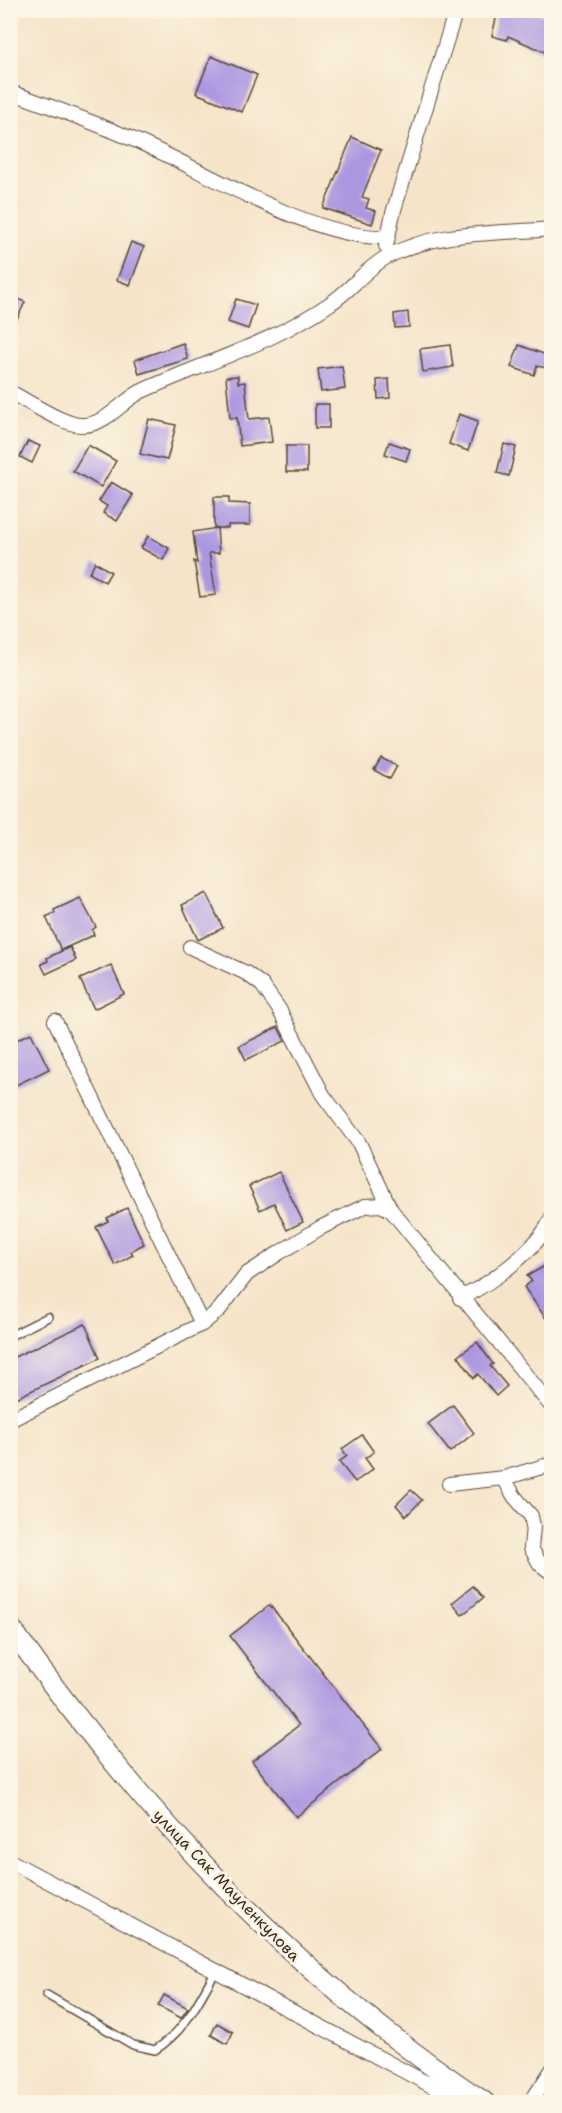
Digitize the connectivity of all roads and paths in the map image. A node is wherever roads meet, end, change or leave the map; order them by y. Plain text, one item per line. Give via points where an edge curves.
1 (456, 10) edge
2 (10, 92) edge
3 (552, 229) edge
4 (387, 237) junction
5 (386, 257) junction
6 (10, 392) edge
7 (190, 947) dead end
8 (55, 1021) dead end
9 (390, 1210) junction
10 (552, 1217) edge
11 (460, 1298) junction
12 (48, 1317) dead end
13 (202, 1324) junction
14 (10, 1336) edge
15 (552, 1407) edge
16 (10, 1420) edge
17 (552, 1464) edge
18 (504, 1478) junction
19 (448, 1484) dead end
20 (552, 1573) edge
21 (10, 1627) edge
22 (10, 1861) edge
23 (216, 1970) junction
24 (47, 1995) dead end
25 (552, 2070) edge
26 (462, 2103) edge
27 (484, 2103) edge
28 (531, 2103) edge

1 - 4 street
2 - 4 street via 97,123 316,225 359,236
3 - 5 street via 449,237 419,243
4 - 5 street
5 - 6 street via 332,303 256,346 141,391 92,424 68,422
7 - 9 street via 246,973 262,985 279,1009 318,1087 359,1143
8 - 13 street
9 - 11 street
9 - 13 street via 381,1205 365,1206 320,1228 247,1274 219,1310
10 - 11 street via 533,1245 481,1289
11 - 15 street
12 - 14 lane
13 - 16 street
17 - 18 street
18 - 19 street
18 - 20 street via 531,1516 531,1548 540,1564
21 - 27 main road, улица Сак Мауленкулова via 60,1697 133,1786 232,1894 336,1993
22 - 23 street
23 - 24 lane via 173,2038 155,2050 133,2045
23 - 26 street
25 - 28 street

